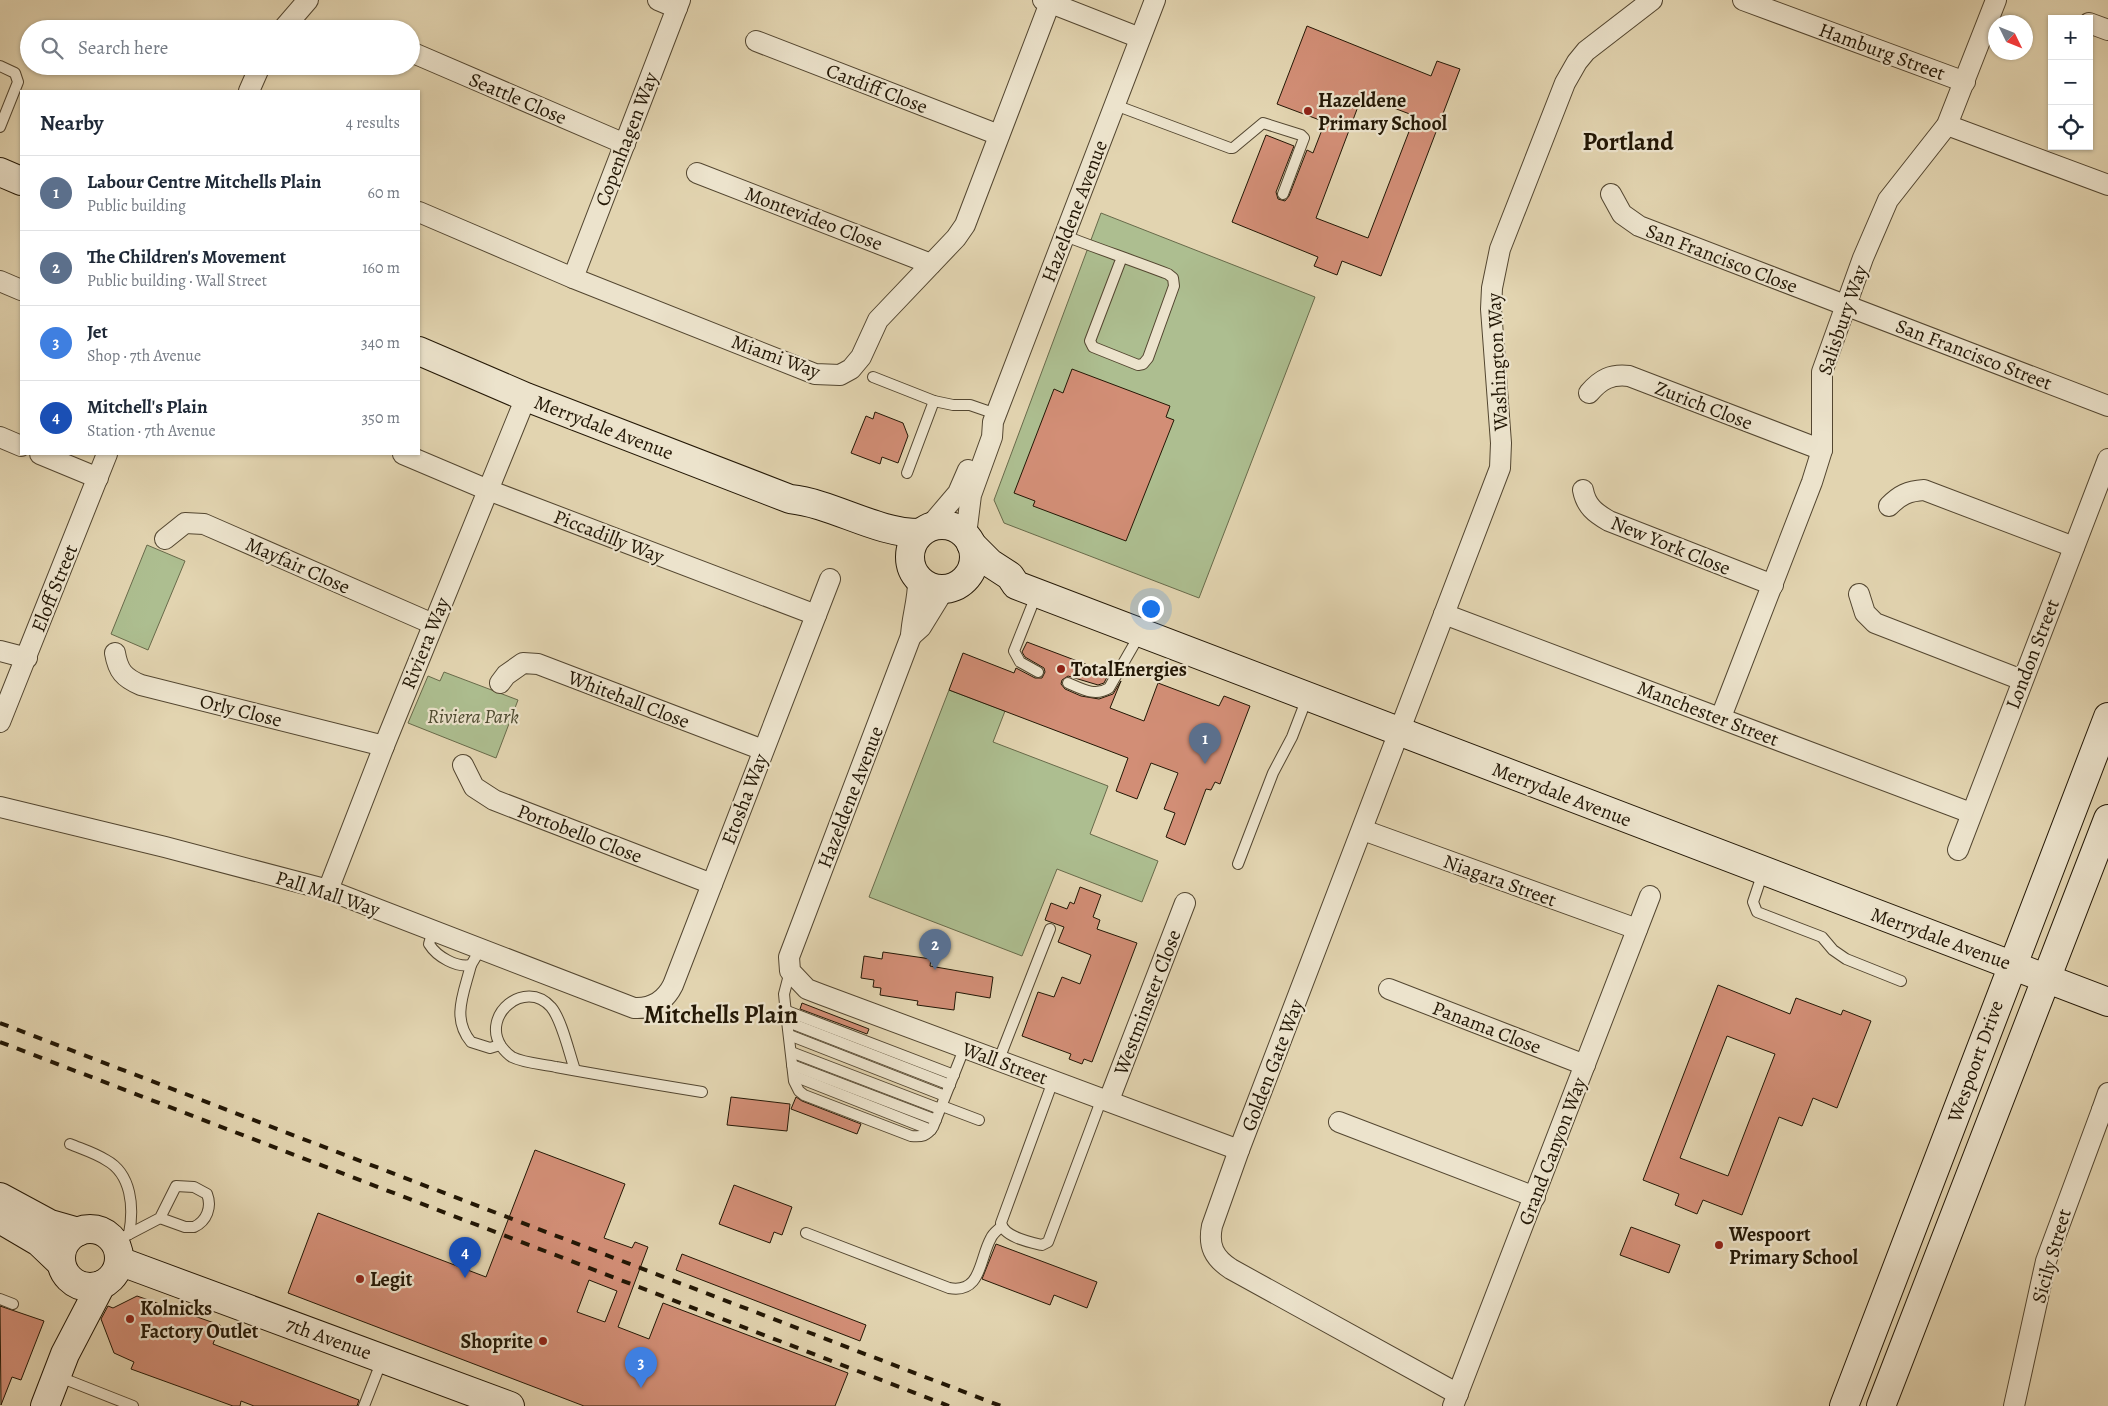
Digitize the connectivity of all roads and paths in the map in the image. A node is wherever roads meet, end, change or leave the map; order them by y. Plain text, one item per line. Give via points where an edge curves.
1 (308, 0) edge
2 (658, 0) edge
3 (1156, 0) edge
4 (1652, 0) edge
5 (1743, 0) edge
6 (1996, 0) edge
7 (1048, 1) edge
8 (678, 4) edge
9 (291, 20) edge
10 (2093, 24) edge
11 (2108, 30) edge
12 (1140, 38) junction
13 (756, 42) dead end
14 (420, 56) edge
15 (0, 66) edge
16 (256, 75) edge
17 (1965, 82) junction
18 (250, 90) edge
19 (1115, 105) junction
20 (1947, 125) junction
21 (0, 127) edge
22 (999, 135) junction
23 (625, 144) junction
24 (0, 172) edge
25 (697, 173) dead end
26 (20, 181) edge
27 (2108, 185) edge
28 (1283, 194) dead end
29 (1611, 194) dead end
30 (420, 212) edge
31 (1065, 236) junction
32 (1122, 257) junction
33 (931, 264) junction
34 (573, 278) junction
35 (0, 281) edge
36 (20, 290) edge
37 (1846, 306) junction
38 (420, 351) edge
39 (873, 377) dead end
40 (1589, 393) dead end
41 (526, 397) junction
42 (934, 401) junction
43 (2105, 404) edge
44 (994, 418) junction
45 (0, 437) edge
46 (20, 446) edge
47 (1822, 450) junction
48 (42, 455) edge
49 (107, 455) edge
50 (405, 455) edge
51 (2108, 459) edge
52 (907, 473) dead end
53 (98, 478) junction
54 (488, 490) junction
55 (1583, 490) dead end
56 (790, 499) junction
57 (1889, 506) dead end
58 (925, 530) junction
59 (165, 538) dead end
60 (969, 539) junction
61 (2074, 546) junction
62 (915, 574) junction
63 (830, 579) dead end
64 (1773, 585) junction
65 (950, 588) junction
66 (1026, 589) junction
67 (1859, 594) dead end
68 (1444, 614) junction
69 (816, 615) junction
70 (433, 624) junction
71 (1140, 633) junction
72 (911, 636) junction
73 (0, 651) edge
74 (115, 653) dead end
75 (27, 658) junction
76 (1038, 672) dead end
77 (2022, 680) junction
78 (500, 683) dead end
79 (1068, 684) dead end
80 (1307, 698) junction
81 (1721, 717) junction
82 (2108, 717) edge
83 (0, 722) edge
84 (1400, 731) junction
85 (384, 746) junction
86 (763, 750) junction
87 (463, 765) dead end
88 (0, 807) edge
89 (1971, 813) junction
90 (2108, 819) edge
91 (1363, 830) junction
92 (1958, 850) dead end
93 (1238, 864) dead end
94 (1764, 871) junction
95 (712, 884) junction
96 (328, 890) junction
97 (1650, 896) dead end
98 (1185, 903) dead end
99 (1050, 929) dead end
100 (1637, 929) junction
101 (476, 957) junction
102 (789, 964) junction
103 (2012, 964) junction
104 (2047, 978) junction
105 (1901, 981) dead end
106 (1389, 989) dead end
107 (2108, 1002) edge
108 (646, 1008) joint
109 (787, 1011) junction
110 (788, 1022) junction
111 (789, 1035) junction
112 (500, 1045) junction
113 (964, 1049) junction
114 (791, 1052) junction
115 (998, 1062) junction
116 (1585, 1065) junction
117 (575, 1070) junction
118 (793, 1071) junction
119 (952, 1080) junction
120 (1054, 1081) junction
121 (702, 1092) dead end
122 (1106, 1099) junction
123 (942, 1104) junction
124 (2106, 1105) edge
125 (936, 1120) junction
126 (980, 1120) dead end
127 (1339, 1122) dead end
128 (70, 1144) dead end
129 (1239, 1150) junction
130 (0, 1197) edge
131 (1535, 1197) junction
132 (160, 1218) junction
133 (0, 1219) edge
134 (1002, 1226) junction
135 (78, 1232) junction
136 (806, 1233) dead end
137 (120, 1245) junction
138 (64, 1270) junction
139 (102, 1284) junction
140 (0, 1299) edge
141 (13, 1304) dead end
142 (383, 1358) junction
143 (61, 1365) junction
144 (1456, 1400) edge
145 (45, 1406) edge
146 (133, 1406) edge
147 (364, 1406) edge
148 (510, 1406) edge
149 (1844, 1406) edge
150 (1881, 1406) edge
151 (2014, 1406) edge

1 - 9 street
2 - 8 street
3 - 12 street, Hazeldene Avenue
4 - 68 street, Washington Way via 1577,62 1565,83 1500,248 1491,308 1502,443 1500,468
5 - 17 street, Hamburg Street
6 - 17 street, Salisbury Way
7 - 12 street
7 - 22 street, Miami Way
8 - 23 street, Copenhagen Way
10 - 11 street
12 - 19 street, Hazeldene Avenue
13 - 22 street, Cardiff Close
14 - 23 street, Seattle Close
15 - 21 lane via 12,70 18,79
16 - 18 street
17 - 20 street, Salisbury Way
19 - 28 lane via 1230,148 1263,123 1301,135 1304,138
19 - 31 street, Hazeldene Avenue
20 - 27 street
20 - 37 street, Salisbury Way via 1888,200
22 - 33 street, Miami Way via 965,225
23 - 34 street, Copenhagen Way
24 - 26 street
25 - 33 street, Montevideo Close
29 - 37 street, San Francisco Close via 1622,214 1639,226
30 - 34 street, Miami Way
31 - 32 lane
31 - 44 street, Hazeldene Avenue
32 - 32 lane via 1168,274 1175,282 1148,358 1138,365 1093,347 1090,341
33 - 34 street, Miami Way via 878,320 857,363 840,374 827,376
35 - 36 street
37 - 43 street, San Francisco Street
37 - 47 street, Salisbury Way via 1822,372
38 - 41 street, Merrydale Avenue
39 - 42 lane
40 - 47 street, Zurich Close via 1607,377 1629,376
41 - 54 street, Riviera Way
41 - 56 street, Merrydale Avenue
42 - 44 lane via 970,405
42 - 52 lane
44 - 58 street, Hazeldene Avenue via 984,433 958,493
44 - 60 street, Hazeldene Avenue via 992,437 972,495
45 - 46 street
47 - 64 street, Salisbury Way
48 - 53 street
49 - 53 street, Eloff Street
50 - 54 street, Piccadilly Way
51 - 61 street, London Street
53 - 75 street, Eloff Street
54 - 69 street, Piccadilly Way
54 - 70 street, Riviera Way
55 - 64 street, New York Close via 1584,500 1590,508 1609,521
56 - 58 street, Merrydale Avenue via 809,501 894,530
56 - 62 street, Merrydale Avenue via 805,510 868,535 886,546
57 - 61 street via 1910,490 1924,490
58 - 60 street via 949,525
58 - 62 street via 910,550
59 - 70 street, Mayfair Close via 185,523 204,524
60 - 65 street via 974,558 970,572
60 - 66 street, Merrydale Avenue via 998,569
61 - 77 street, London Street
62 - 65 street via 926,584
62 - 72 street, Hazeldene Avenue via 918,591
63 - 69 street, Etosha Way
64 - 81 street, Salisbury Way
65 - 66 street, Merrydale Avenue via 973,584
65 - 72 street, Hazeldene Avenue
66 - 71 street, Merrydale Avenue
66 - 76 lane via 1014,651 1020,662
67 - 77 street via 1861,605 1874,623
68 - 81 street, Manchester Street
68 - 84 street, Golden Gate Way
69 - 86 street, Etosha Way
70 - 85 street, Riviera Way
71 - 79 lane via 1109,688 1095,693
71 - 80 street, Merrydale Avenue
72 - 102 street, Hazeldene Avenue
73 - 75 street
74 - 85 street, Orly Close via 123,676 141,685
75 - 83 street, Eloff Street
77 - 89 street, London Street
78 - 86 street, Whitehall Close via 523,663 538,664
80 - 84 street, Merrydale Avenue
80 - 93 lane via 1273,773
81 - 89 street, Manchester Street
82 - 103 street, Wespoort Drive
84 - 91 street, Golden Gate Way
84 - 94 street, Merrydale Avenue
85 - 96 street, Riviera Way
86 - 95 street, Etosha Way
87 - 95 street, Portobello Close via 474,787 494,800
88 - 96 street, Pall Mall Way
89 - 92 street, London Street
90 - 104 street, Wespoort Drive
91 - 100 street, Niagara Street
91 - 129 street, Golden Gate Way
94 - 103 street, Merrydale Avenue
94 - 105 lane via 1753,902 1757,912 1822,937 1833,950 1846,958
95 - 108 street, Etosha Way via 670,991 660,1002
96 - 101 street, Pall Mall Way via 433,930
97 - 100 street, Grand Canyon Way
98 - 122 street, Westminster Close
99 - 115 lane
100 - 116 street, Grand Canyon Way
101 - 108 street, Pall Mall Way via 634,1008
101 - 112 lane via 460,1009 460,1024 471,1042 490,1048
102 - 109 lane via 784,994
102 - 113 street, Wall Street via 807,989
103 - 104 street, Merrydale Avenue
103 - 149 street, Wespoort Drive
104 - 107 street, Merrydale Avenue
104 - 150 street, Wespoort Drive
106 - 116 street, Panama Close
109 - 110 lane
109 - 119 lane
110 - 111 lane
110 - 119 lane
111 - 114 lane
111 - 123 lane
112 - 117 lane via 512,1056
112 - 117 lane via 495,1026 502,1010 514,999 541,1000 556,1014
113 - 115 street, Wall Street
113 - 119 lane
114 - 118 lane
114 - 123 lane
115 - 120 street, Wall Street
116 - 131 street, Grand Canyon Way
117 - 121 lane
118 - 125 lane
118 - 125 lane via 799,1091 911,1136 921,1137 931,1130
119 - 123 lane
120 - 122 street, Wall Street
120 - 134 lane
122 - 129 street, Wall Street
122 - 134 lane via 1048,1242 1042,1245 1034,1243 1007,1233
123 - 125 lane
123 - 126 lane
124 - 151 street, Sicily Street via 2046,1261
127 - 131 street
128 - 137 lane via 108,1160 122,1175 132,1204
129 - 144 street, Golden Gate Way via 1210,1232 1213,1253 1219,1261
130 - 135 street via 50,1224
131 - 144 street, Grand Canyon Way
132 - 132 lane via 176,1186 194,1187 207,1194 210,1203 206,1217 194,1227
132 - 137 lane
133 - 138 street via 39,1242
134 - 136 lane via 992,1236 974,1280 959,1290
135 - 137 street via 98,1230
135 - 138 street via 64,1244
137 - 139 street via 110,1279
137 - 142 street, 7th Avenue
138 - 139 street via 83,1287
138 - 143 street via 70,1302
139 - 143 street
140 - 141 lane
142 - 147 lane
142 - 148 street, 7th Avenue
143 - 145 street
143 - 146 lane

